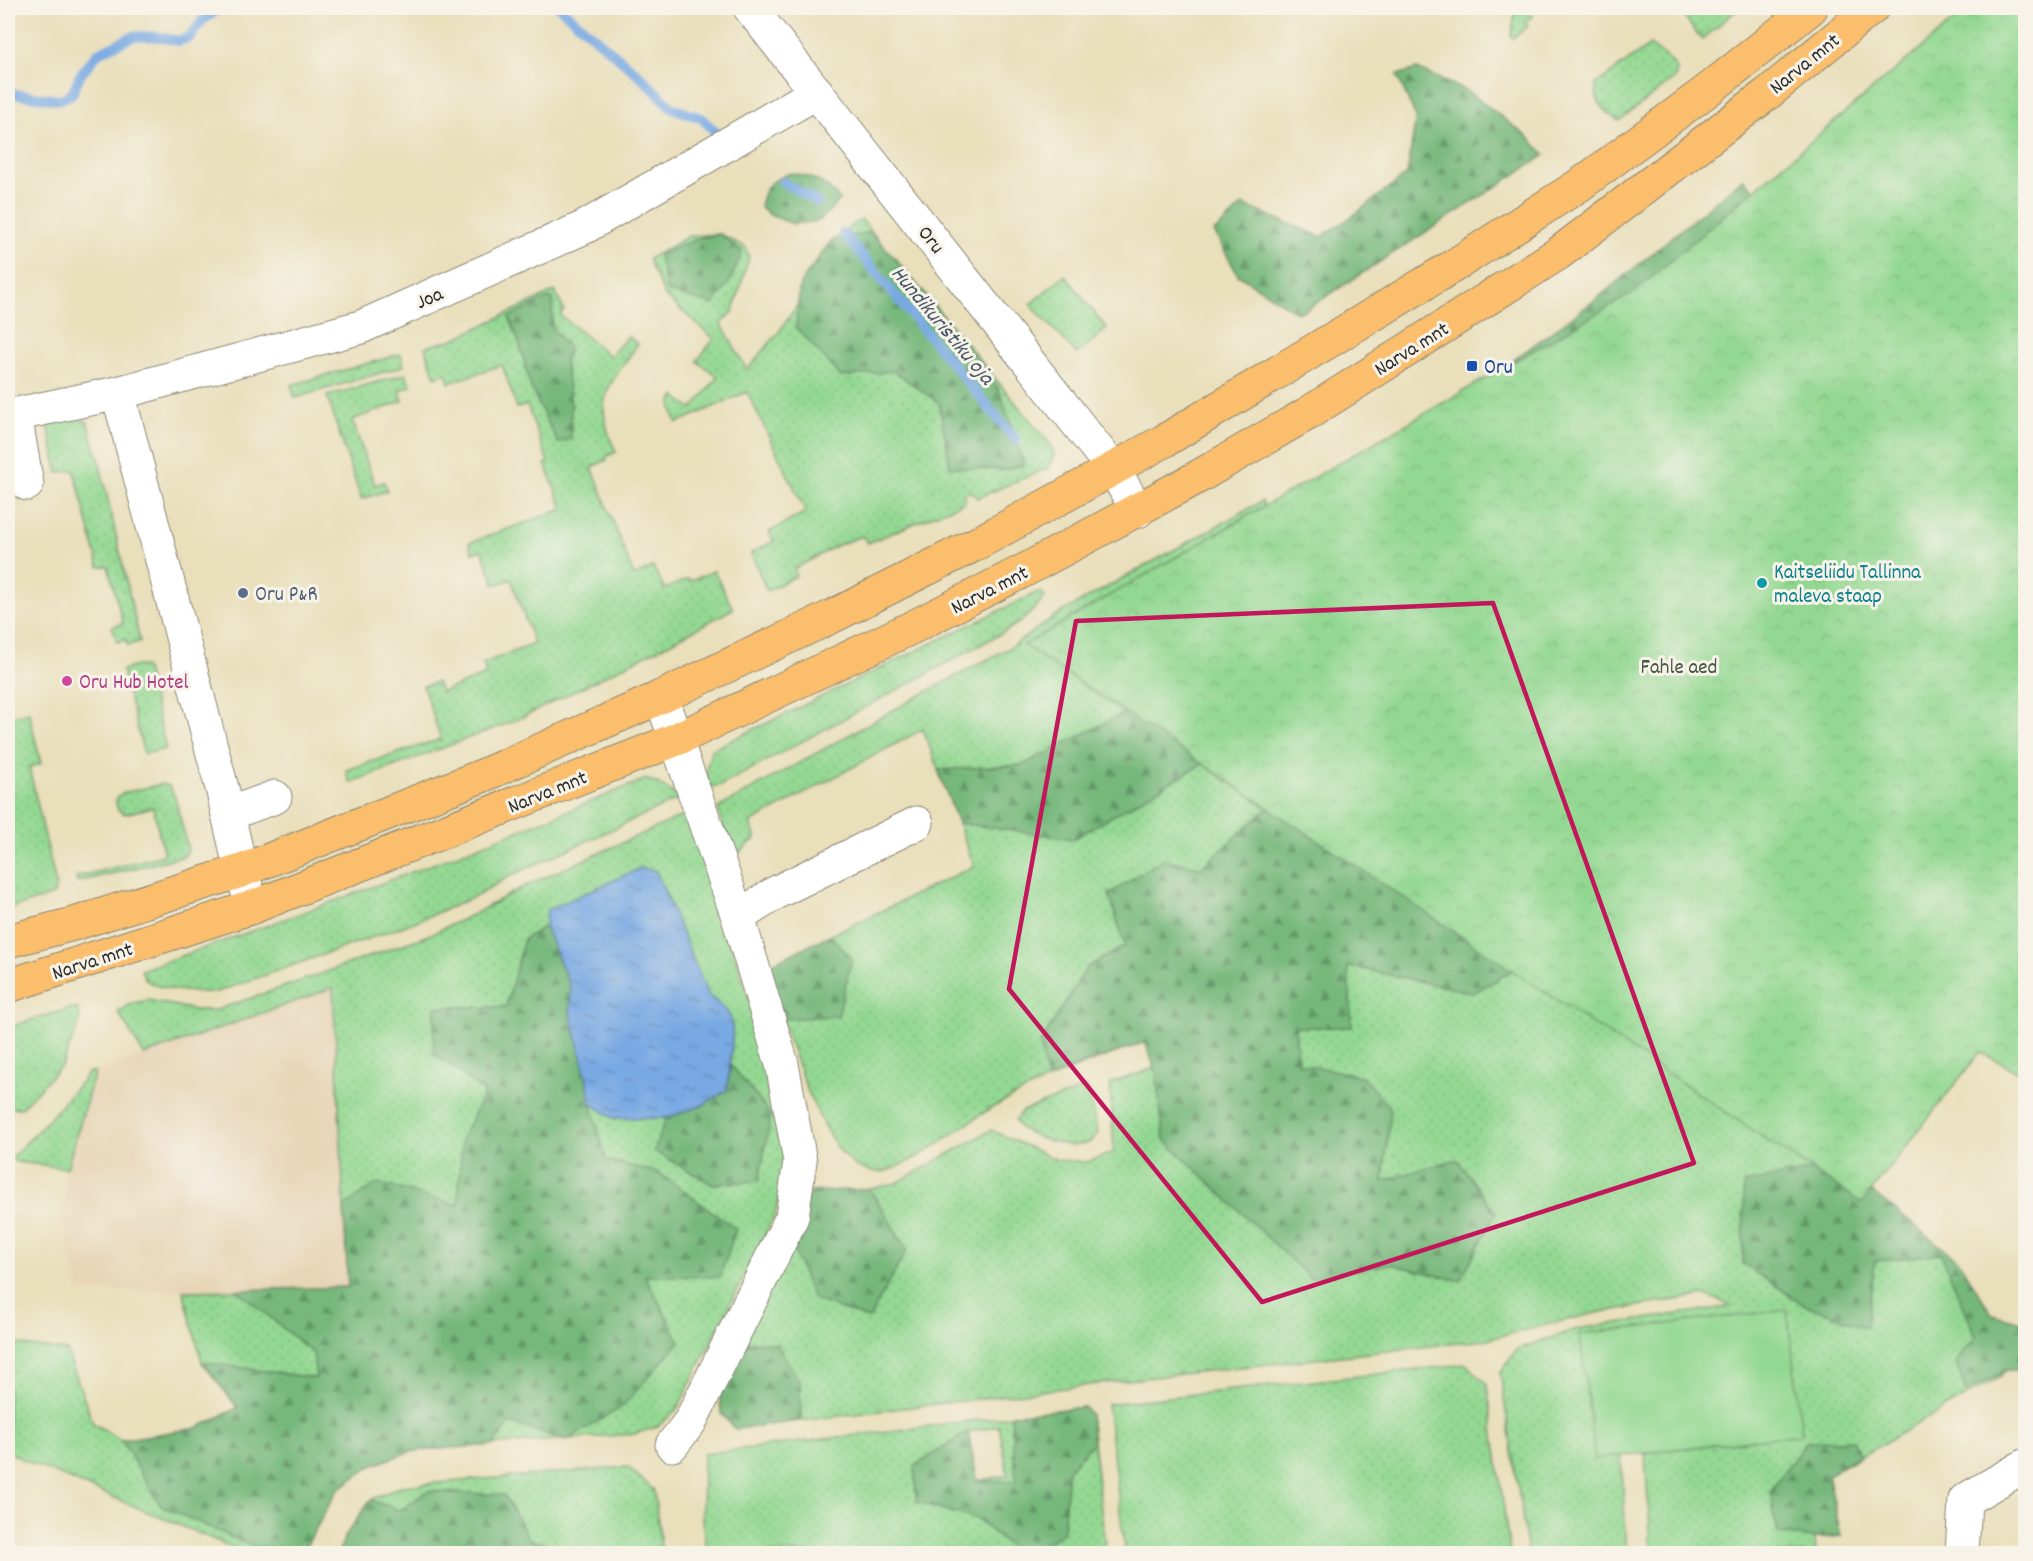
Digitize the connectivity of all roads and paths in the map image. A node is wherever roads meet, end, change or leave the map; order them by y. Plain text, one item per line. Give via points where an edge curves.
1 (750, 8) edge
2 (1810, 8) edge
3 (1872, 8) edge
4 (817, 92) junction
5 (118, 393) junction
6 (11, 416) edge
7 (1114, 470) junction
8 (27, 484) dead end
9 (1138, 511) junction
10 (661, 697) junction
11 (677, 739) junction
12 (271, 786) dead end
13 (226, 803) junction
14 (917, 823) dead end
15 (241, 871) junction
16 (253, 908) junction
17 (738, 917) junction
18 (8, 941) edge
19 (8, 986) edge
20 (672, 1445) dead end
21 (2025, 1465) edge
22 (1962, 1554) edge

1 - 4 street, Oru
2 - 7 main road, Narva mnt via 1581,184 1455,266
3 - 9 main road, Narva mnt via 1767,94 1559,253 1307,414
4 - 5 street, Joa via 585,227 360,327
4 - 7 street, Oru
5 - 6 street, Joa
5 - 13 street
6 - 8 street
7 - 9 street, Oru
7 - 10 main road, Narva mnt via 853,606
9 - 11 main road, Narva mnt via 911,628
10 - 11 street
10 - 15 main road, Narva mnt via 484,775
11 - 16 main road, Narva mnt
11 - 17 street
12 - 13 street
13 - 15 street
14 - 17 street via 777,892
15 - 16 street
15 - 18 main road, Narva mnt
16 - 19 main road, Narva mnt
17 - 20 street via 782,1064 800,1161 792,1217 690,1422
21 - 22 street via 1965,1500

